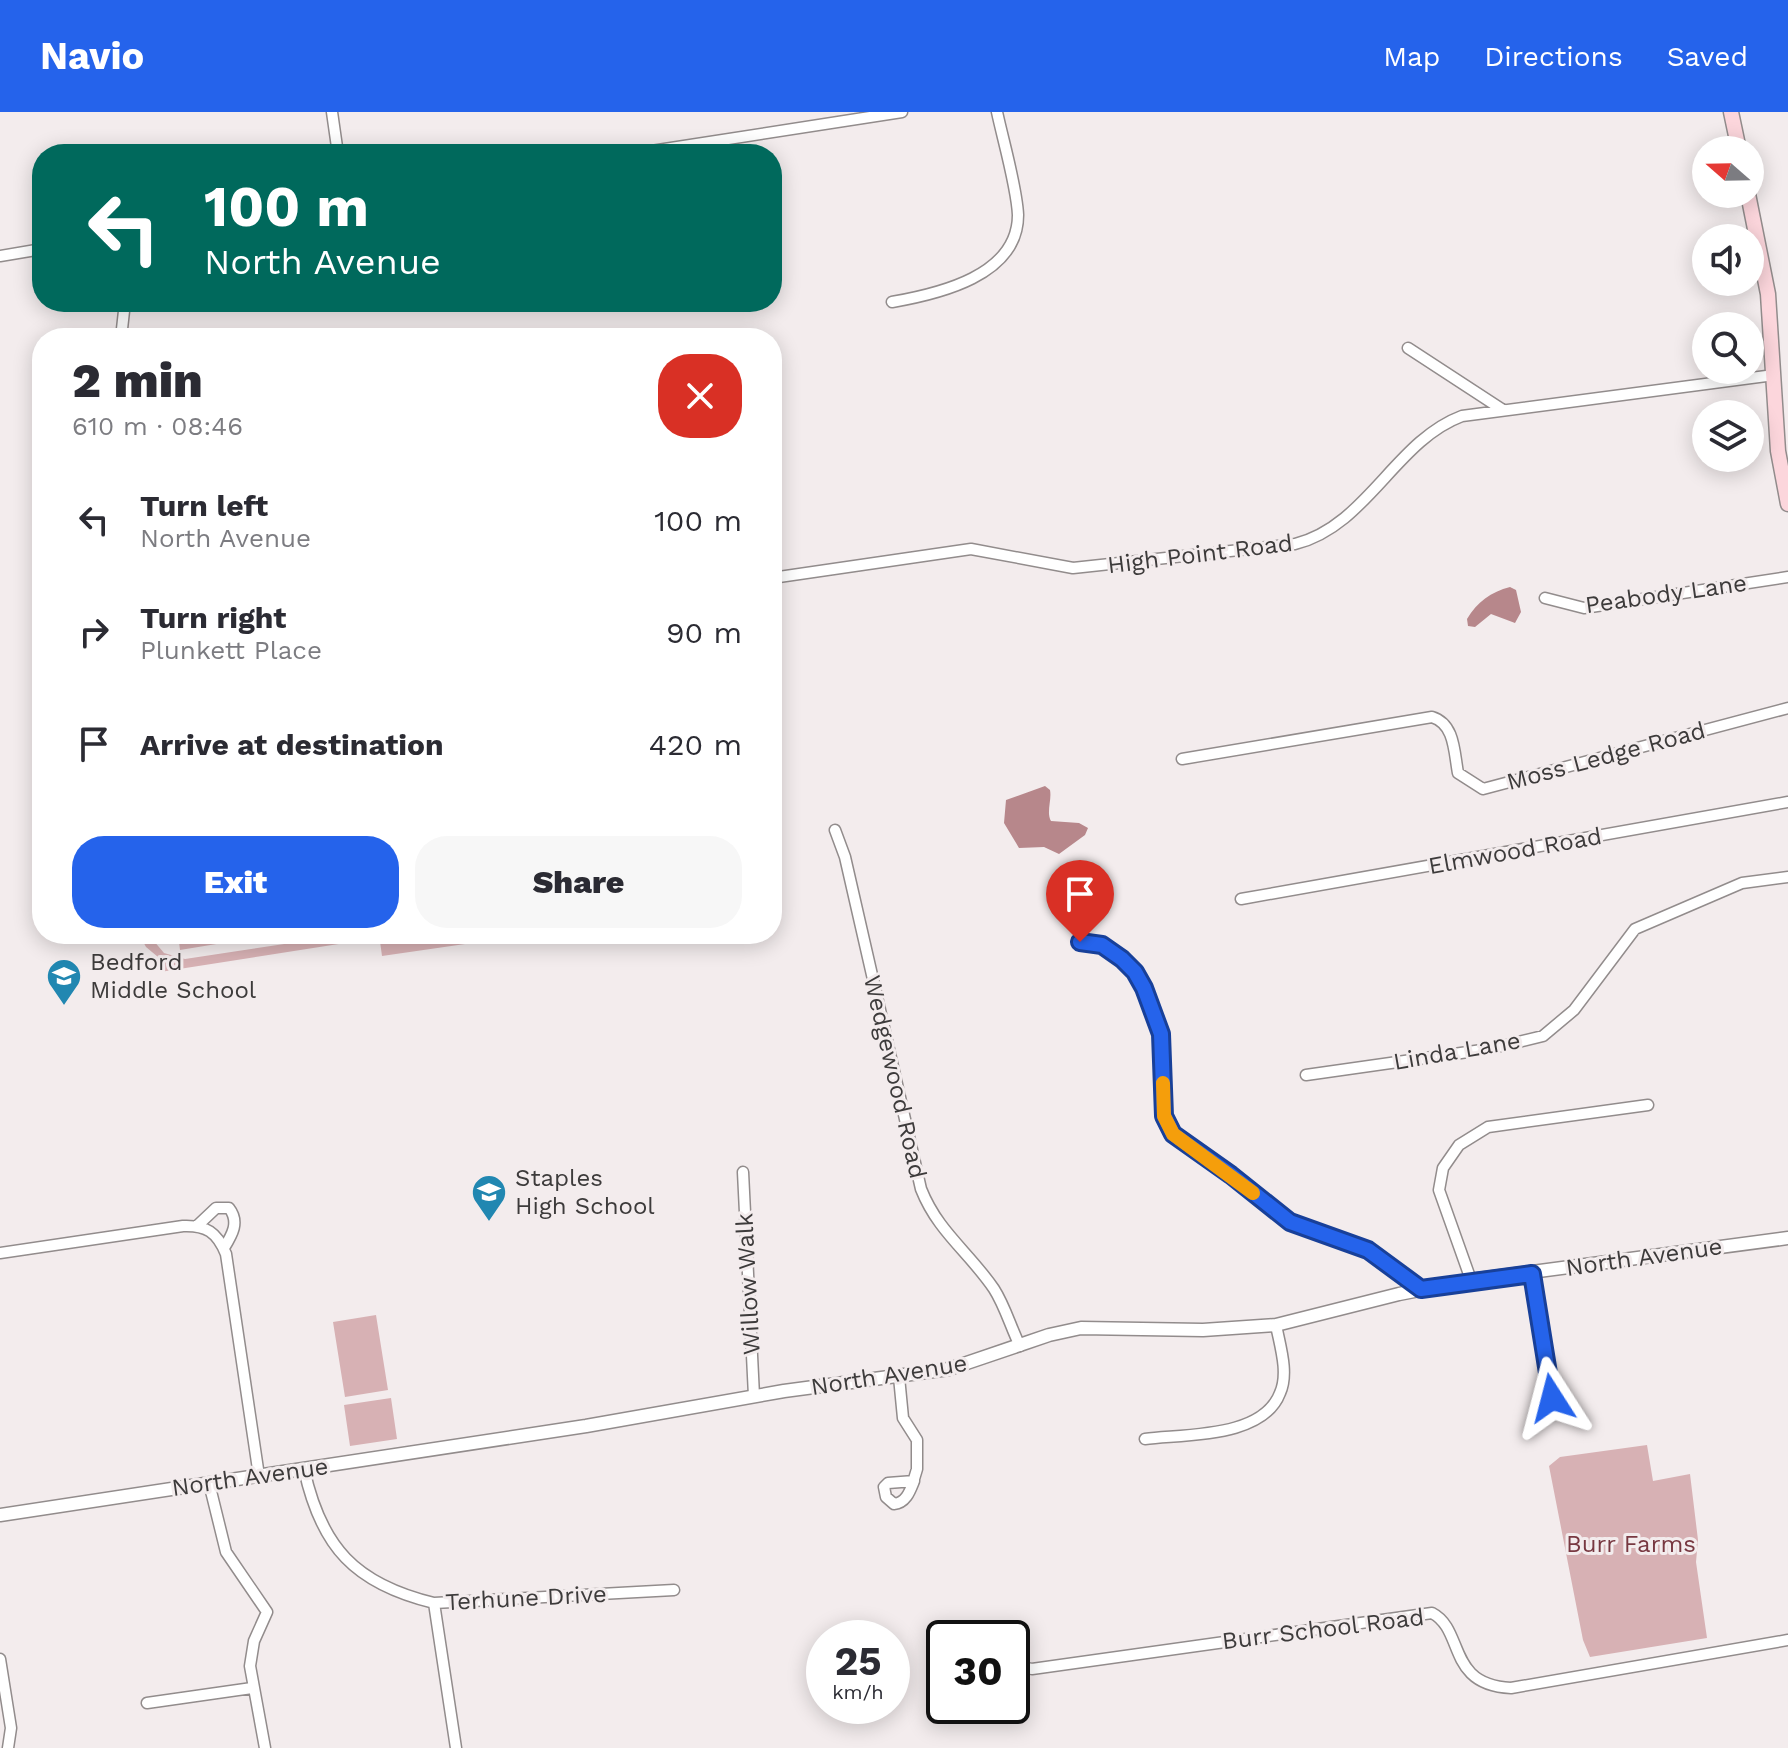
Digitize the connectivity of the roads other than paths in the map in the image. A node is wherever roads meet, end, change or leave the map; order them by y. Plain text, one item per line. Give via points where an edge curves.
1 (332, 112) edge
2 (902, 112) edge
3 (997, 112) edge
4 (1731, 112) edge
5 (1736, 136) edge
6 (337, 144) edge
7 (696, 144) edge
8 (1751, 208) edge
9 (32, 251) edge
10 (0, 256) edge
11 (892, 302) dead end
12 (1408, 348) dead end
13 (1774, 375) junction
14 (1782, 404) edge
15 (1503, 410) junction
16 (1788, 504) edge
17 (782, 577) edge
18 (1788, 577) edge
19 (1545, 598) dead end
20 (1788, 708) edge
21 (1182, 759) dead end
22 (1788, 802) edge
23 (835, 830) dead end
24 (1788, 877) edge
25 (1241, 899) dead end
26 (1080, 942) dead end
27 (1306, 1075) dead end
28 (1648, 1105) dead end
29 (743, 1172) dead end
30 (198, 1225) junction
31 (1783, 1236) edge
32 (224, 1248) junction
33 (0, 1253) edge
34 (1532, 1274) junction
35 (1471, 1280) junction
36 (1421, 1289) junction
37 (1276, 1325) junction
38 (1020, 1346) junction
39 (899, 1377) junction
40 (754, 1396) junction
41 (1552, 1398) dead end
42 (1145, 1439) dead end
43 (304, 1469) junction
44 (259, 1476) junction
45 (914, 1481) dead end
46 (209, 1483) junction
47 (0, 1515) edge
48 (674, 1590) dead end
49 (434, 1603) junction
50 (1788, 1640) edge
51 (0, 1659) edge
52 (1030, 1669) edge
53 (252, 1688) junction
54 (147, 1703) dead end
55 (8, 1748) edge
56 (265, 1748) edge
57 (456, 1748) edge

1 - 6 street
2 - 7 street
3 - 11 street via 1018,215 1014,234 980,276
4 - 5 main road
8 - 13 main road via 1768,294
9 - 10 street
12 - 15 street
13 - 14 main road
13 - 15 street, High Point Road
14 - 16 main road via 1778,451
15 - 17 street, High Point Road via 1462,416 1433,429 1344,520 1318,538 1295,544 1073,568 971,549
18 - 19 street, Peabody Lane via 1584,608
20 - 21 street, Moss Ledge Road via 1483,789 1458,773 1449,730 1432,717
22 - 25 street, Elmwood Road
23 - 38 street, Wedgewood Road via 921,1189 939,1226 996,1292
24 - 27 street, Linda Lane via 1742,883 1635,929 1574,1010 1543,1036 1489,1049
26 - 36 street via 1102,945 1122,959 1149,999 1161,1034 1164,1116 1173,1134 1290,1222 1368,1250
28 - 35 street via 1488,1127 1459,1145 1443,1168 1439,1190
29 - 40 street, Willow Walk
30 - 32 street
30 - 32 street via 216,1208 229,1208 234,1230
30 - 33 street
31 - 34 street, North Avenue
32 - 44 street
34 - 35 street, North Avenue
34 - 41 street
35 - 36 street, North Avenue
36 - 37 street, North Avenue
37 - 38 street, North Avenue via 1081,1328
37 - 42 street via 1283,1377 1280,1394 1266,1414 1246,1426
38 - 39 street, North Avenue via 973,1363
39 - 40 street, North Avenue
39 - 45 street via 903,1418 917,1440
40 - 43 street, North Avenue
43 - 44 street, North Avenue
43 - 49 street, Terhune Drive via 325,1534 350,1563 392,1590
44 - 46 street, North Avenue
46 - 47 street, North Avenue
46 - 53 street via 226,1552 267,1612 250,1659
48 - 49 street, Terhune Drive
49 - 57 street
50 - 52 street, Burr School Road via 1511,1688 1476,1678 1441,1619 1432,1613
51 - 55 street via 11,1728
53 - 54 street
53 - 56 street

